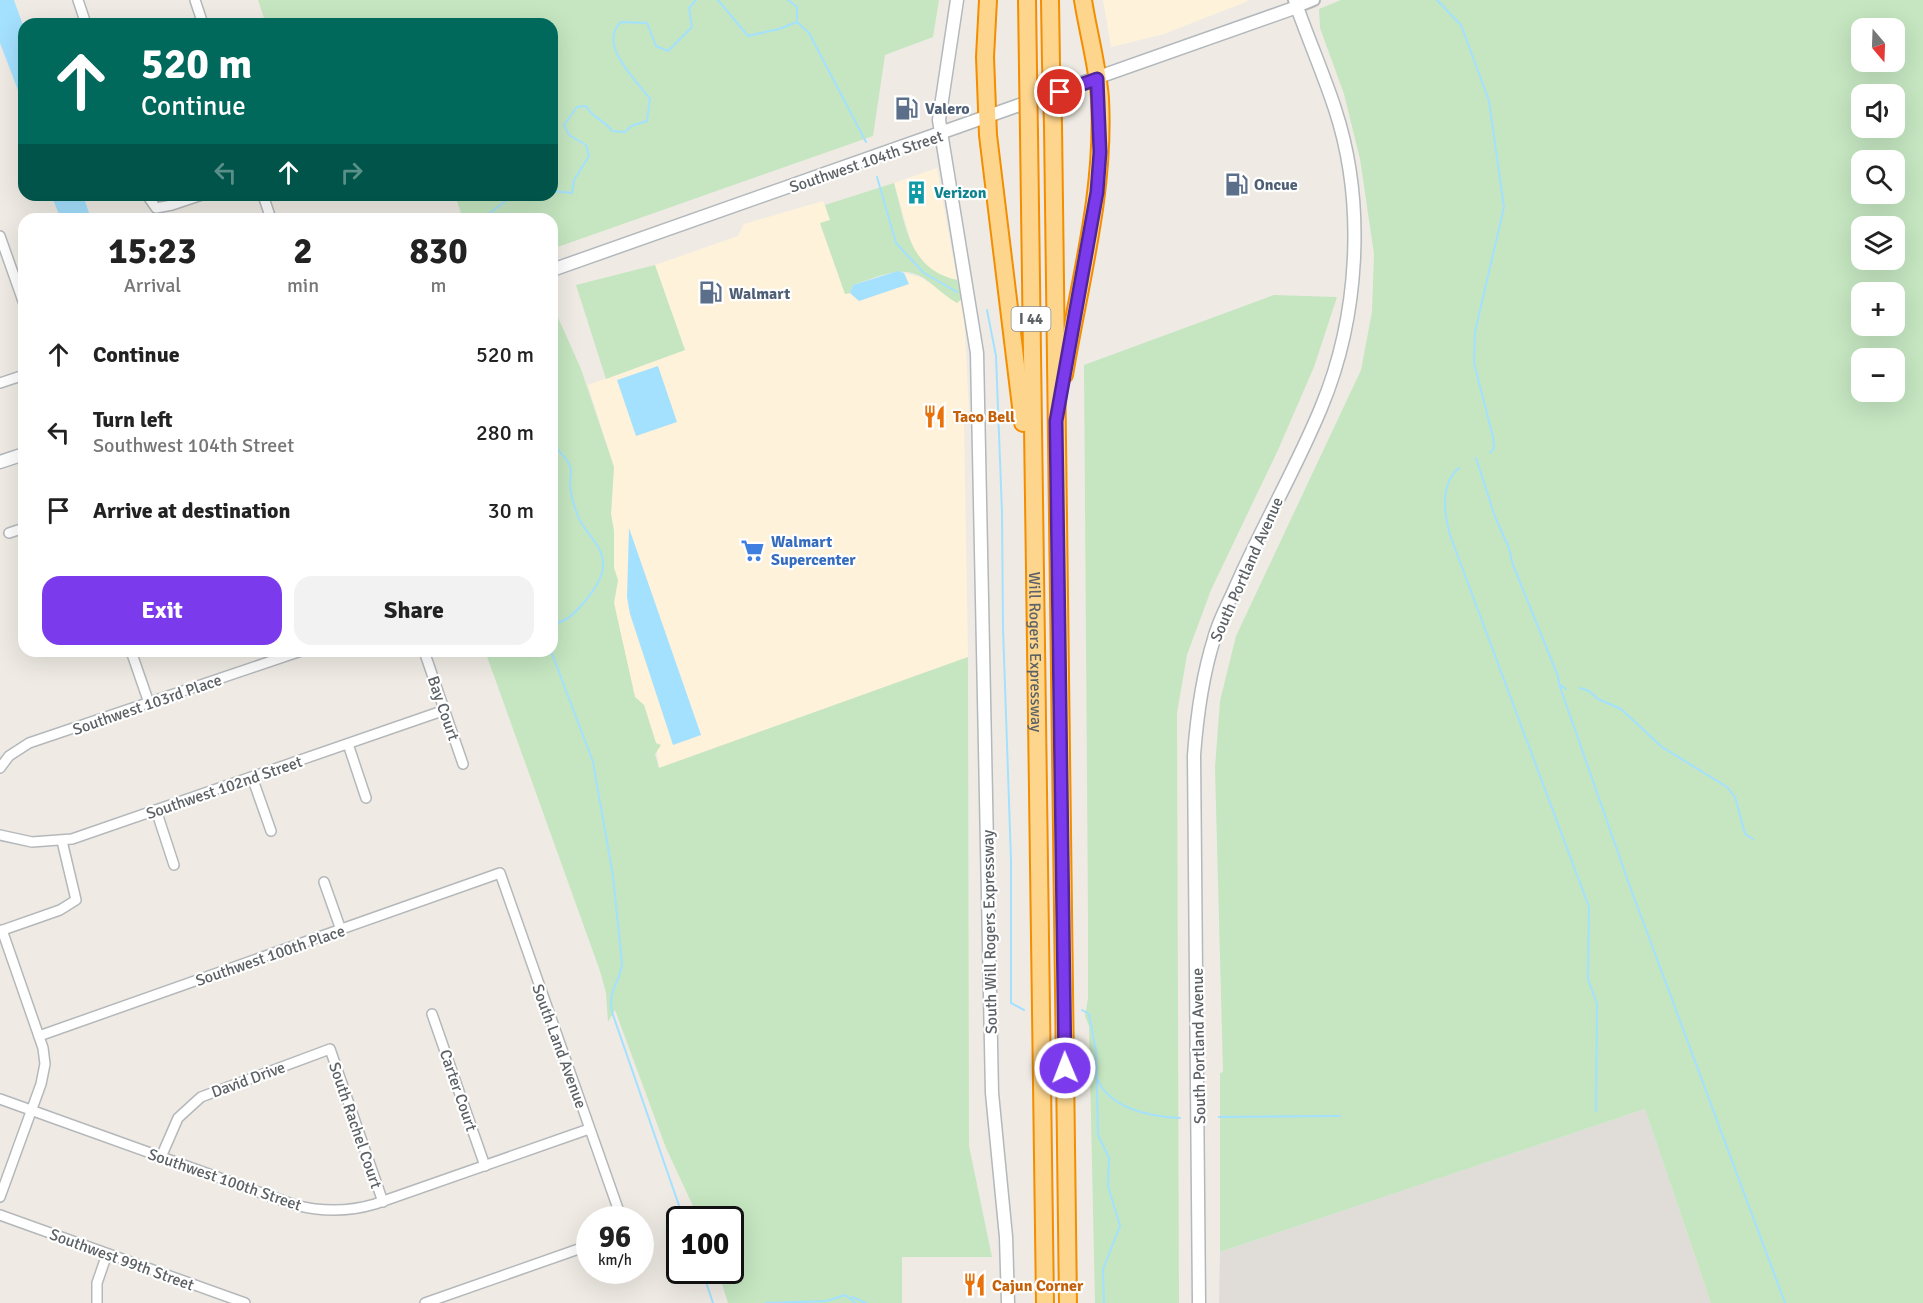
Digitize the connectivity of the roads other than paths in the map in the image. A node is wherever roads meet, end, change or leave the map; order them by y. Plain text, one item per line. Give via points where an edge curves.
1 (78, 0) edge
2 (195, 0) edge
3 (957, 0) edge
4 (988, 0) edge
5 (1027, 0) edge
6 (1050, 0) edge
7 (1083, 0) edge
8 (1314, 0) edge
9 (1295, 4) edge
10 (84, 18) edge
11 (201, 18) edge
12 (1097, 79) junction
13 (987, 118) junction
14 (942, 134) junction
15 (151, 201) edge
16 (186, 201) edge
17 (0, 236) edge
18 (5, 264) edge
19 (558, 268) edge
20 (18, 291) edge
21 (18, 377) edge
22 (0, 383) edge
23 (1056, 421) junction
24 (18, 456) edge
25 (0, 462) edge
26 (1034, 504) junction
27 (18, 530) edge
28 (9, 533) dead end
29 (133, 657) edge
30 (283, 657) edge
31 (426, 657) edge
32 (149, 703) junction
33 (445, 710) junction
34 (348, 744) junction
35 (463, 764) dead end
36 (0, 768) edge
37 (252, 777) junction
38 (366, 798) dead end
39 (156, 810) junction
40 (270, 831) dead end
41 (0, 835) edge
42 (62, 841) junction
43 (174, 865) dead end
44 (500, 873) joint
45 (324, 882) dead end
46 (341, 930) junction
47 (1, 931) edge
48 (432, 1014) dead end
49 (39, 1036) junction
50 (330, 1049) joint
51 (0, 1099) edge
52 (31, 1111) junction
53 (590, 1129) junction
54 (161, 1157) junction
55 (485, 1166) junction
56 (0, 1197) edge
57 (383, 1202) junction
58 (617, 1206) edge
59 (0, 1215) edge
60 (576, 1250) edge
61 (107, 1254) junction
62 (97, 1303) edge
63 (245, 1303) edge
64 (425, 1303) edge
65 (1008, 1303) edge
66 (1045, 1303) edge
67 (1068, 1303) edge
68 (1199, 1303) edge

1 - 10 street
2 - 11 street
3 - 14 main road via 939,120
4 - 13 highway
5 - 26 highway, Will Rogers Expressway / I 44, bridge
6 - 23 highway, Will Rogers Expressway / I 44, bridge
7 - 12 highway
8 - 9 street, Southwest 104th Street
9 - 12 main road, Southwest 104th Street
9 - 68 main road, South Portland Avenue via 1336,111 1345,154 1355,238 1352,279 1339,356 1321,408 1251,549 1214,637 1199,695 1194,755
12 - 13 main road, Southwest 104th Street
12 - 23 highway via 1097,192
13 - 14 main road, Southwest 104th Street
13 - 26 highway
14 - 19 main road, Southwest 104th Street
14 - 65 main road, South Will Rogers Expressway via 977,352 992,1093 1006,1237
15 - 16 street via 156,208
17 - 18 street
18 - 20 street
21 - 22 street
23 - 67 highway, Will Rogers Expressway / I 44
24 - 25 main road
26 - 66 highway, Will Rogers Expressway / I 44
27 - 28 street
29 - 32 street
30 - 32 street, Southwest 103rd Place
31 - 33 street, Bay Court
32 - 36 street, Southwest 103rd Place via 29,743 9,756
33 - 34 street, Southwest 102nd Street
33 - 35 street, Bay Court
34 - 37 street, Southwest 102nd Street
34 - 38 street
37 - 39 street, Southwest 102nd Street
37 - 40 street
39 - 42 street, Southwest 102nd Street
39 - 43 street
41 - 42 street, Southwest 102nd Street via 26,842
42 - 47 street via 76,900 60,910
44 - 46 street, Southwest 100th Place
44 - 53 street, South Land Avenue
45 - 46 street
46 - 49 street, Southwest 100th Place
47 - 49 street
48 - 55 street, Carter Court
49 - 52 street via 44,1070
50 - 54 street, David Drive via 201,1097 178,1118
50 - 57 street, South Rachel Court
51 - 52 street, Southwest 100th Street
52 - 54 street, Southwest 100th Street
52 - 56 street
53 - 55 street, Southwest 100th Street
53 - 58 street, South Land Avenue
54 - 57 street, Southwest 100th Street via 305,1207 350,1210
55 - 57 street, Southwest 100th Street
59 - 61 street, Southwest 99th Street
60 - 64 street
61 - 62 street via 97,1283
61 - 63 street, Southwest 99th Street

